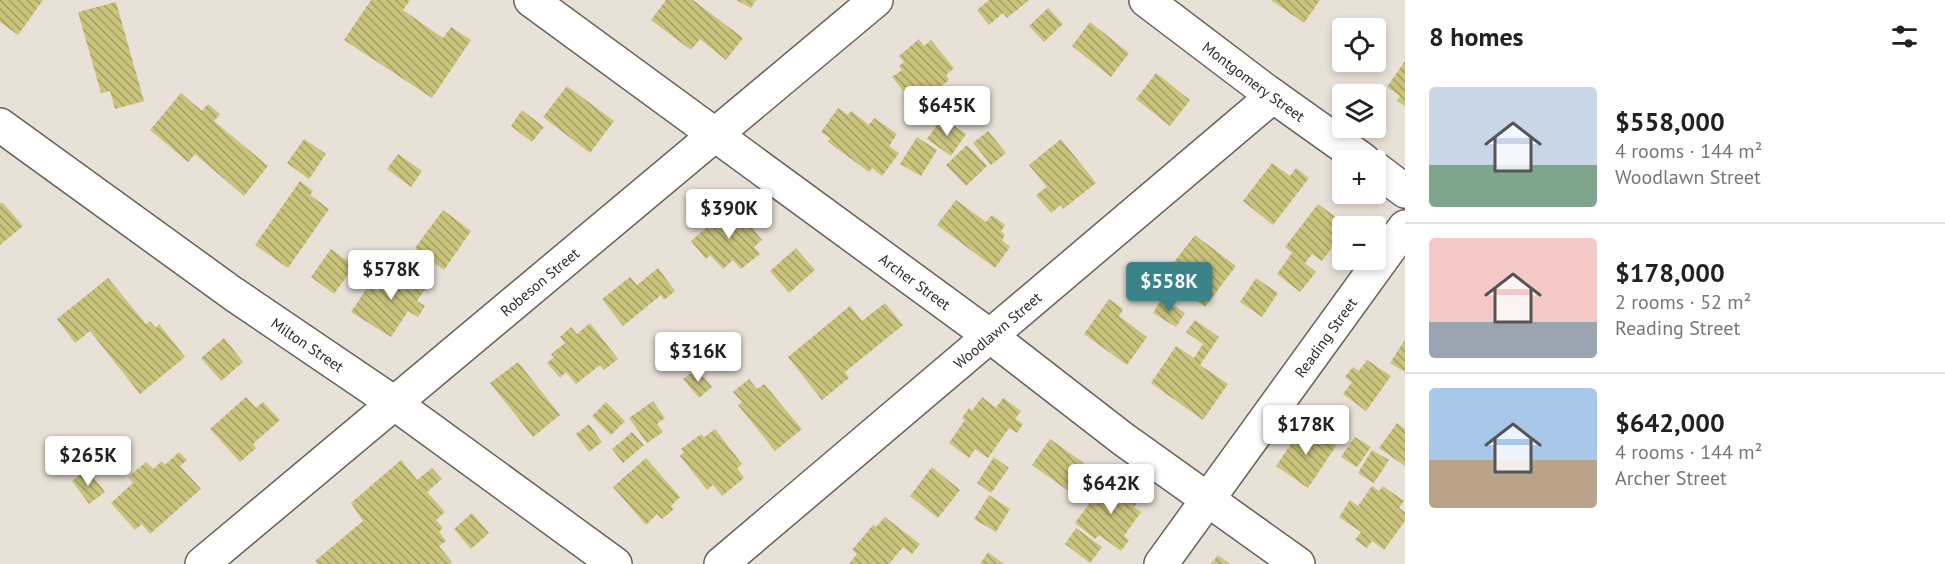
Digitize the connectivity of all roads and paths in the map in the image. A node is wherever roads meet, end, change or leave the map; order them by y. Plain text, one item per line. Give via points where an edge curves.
1 (531, 0) edge
2 (876, 0) edge
3 (1146, 0) edge
4 (1273, 96) junction
5 (0, 125) edge
6 (714, 135) junction
7 (1349, 150) edge
8 (1386, 177) edge
9 (1405, 190) edge
10 (1405, 227) edge
11 (990, 336) junction
12 (394, 403) junction
13 (1208, 500) junction
14 (202, 564) edge
15 (615, 564) edge
16 (721, 564) edge
17 (1161, 564) edge
18 (1298, 564) edge

1 - 6 street, Archer Street
2 - 6 street, Robeson Street
3 - 4 street, Montgomery Street
4 - 7 street, Montgomery Street
4 - 11 street, Woodlawn Street
5 - 12 street, Milton Street
6 - 11 street, Archer Street
6 - 12 street, Robeson Street
8 - 9 street
10 - 13 street, Reading Street
11 - 13 street, Archer Street via 1123,440
11 - 16 street, Woodlawn Street
12 - 14 street, Robeson Street
12 - 15 street, Milton Street
13 - 17 street, Reading Street
13 - 18 street, Archer Street

